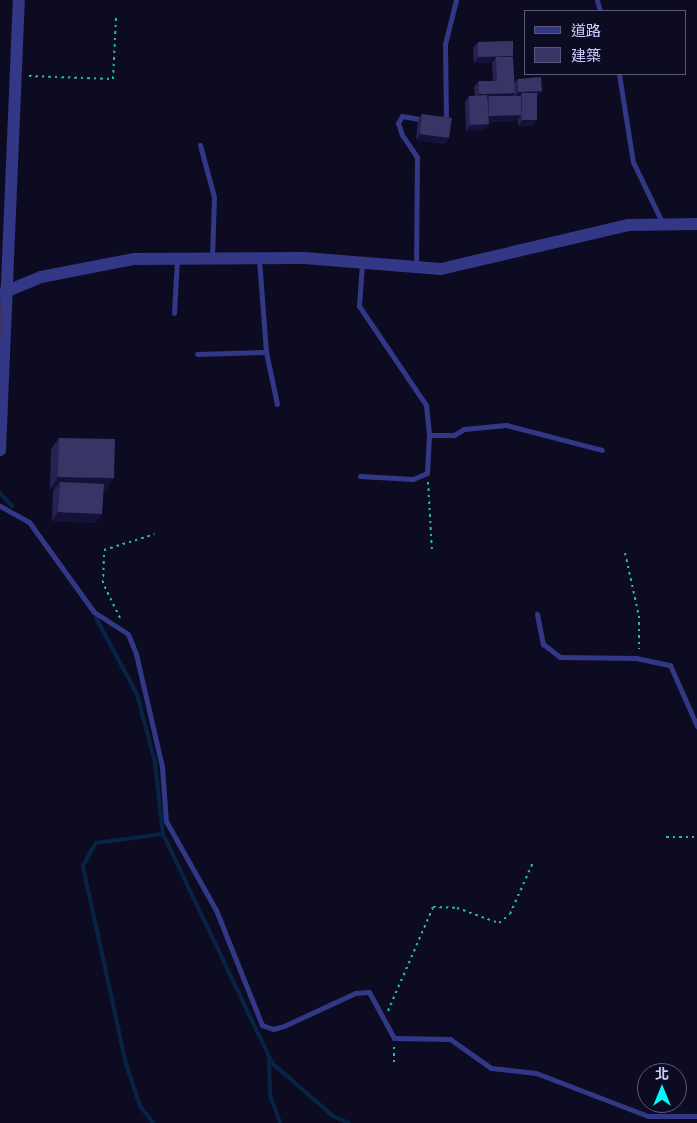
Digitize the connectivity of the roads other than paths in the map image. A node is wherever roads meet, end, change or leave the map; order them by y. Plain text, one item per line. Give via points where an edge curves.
1 (20, 0) edge
2 (456, 0) edge
3 (619, 75) edge
4 (200, 145) dead end
5 (697, 224) edge
6 (663, 225) junction
7 (259, 258) junction
8 (176, 259) junction
9 (212, 259) junction
10 (362, 264) junction
11 (416, 268) junction
12 (3, 293) edge
13 (174, 312) dead end
14 (266, 352) junction
15 (197, 354) dead end
16 (277, 404) dead end
17 (429, 435) junction
18 (0, 450) edge
19 (602, 450) dead end
20 (360, 476) dead end
21 (0, 506) edge
22 (538, 614) dead end
23 (697, 726) edge
24 (697, 1116) edge

1 - 12 street
2 - 11 lane via 445,44 446,118 426,120 402,116 398,123 402,136 417,157
3 - 6 lane via 633,162
4 - 9 lane via 214,197
5 - 6 street
6 - 11 street via 628,225 553,241 482,262 441,269
7 - 9 street
7 - 10 street via 304,258
7 - 14 lane
8 - 9 street
8 - 12 street via 134,259 41,277
8 - 13 lane
10 - 11 street
10 - 17 lane via 358,306 426,406
12 - 18 street
14 - 15 lane
14 - 16 lane
17 - 19 lane via 454,435 464,429 506,425
17 - 20 lane via 427,473 414,479
21 - 24 lane via 29,522 94,612 128,634 136,654 162,767 166,822 216,910 262,1024 273,1028 284,1026 354,993 369,992 394,1038 450,1039 491,1068 536,1073 648,1116
22 - 23 lane via 543,644 560,657 639,658 670,665

